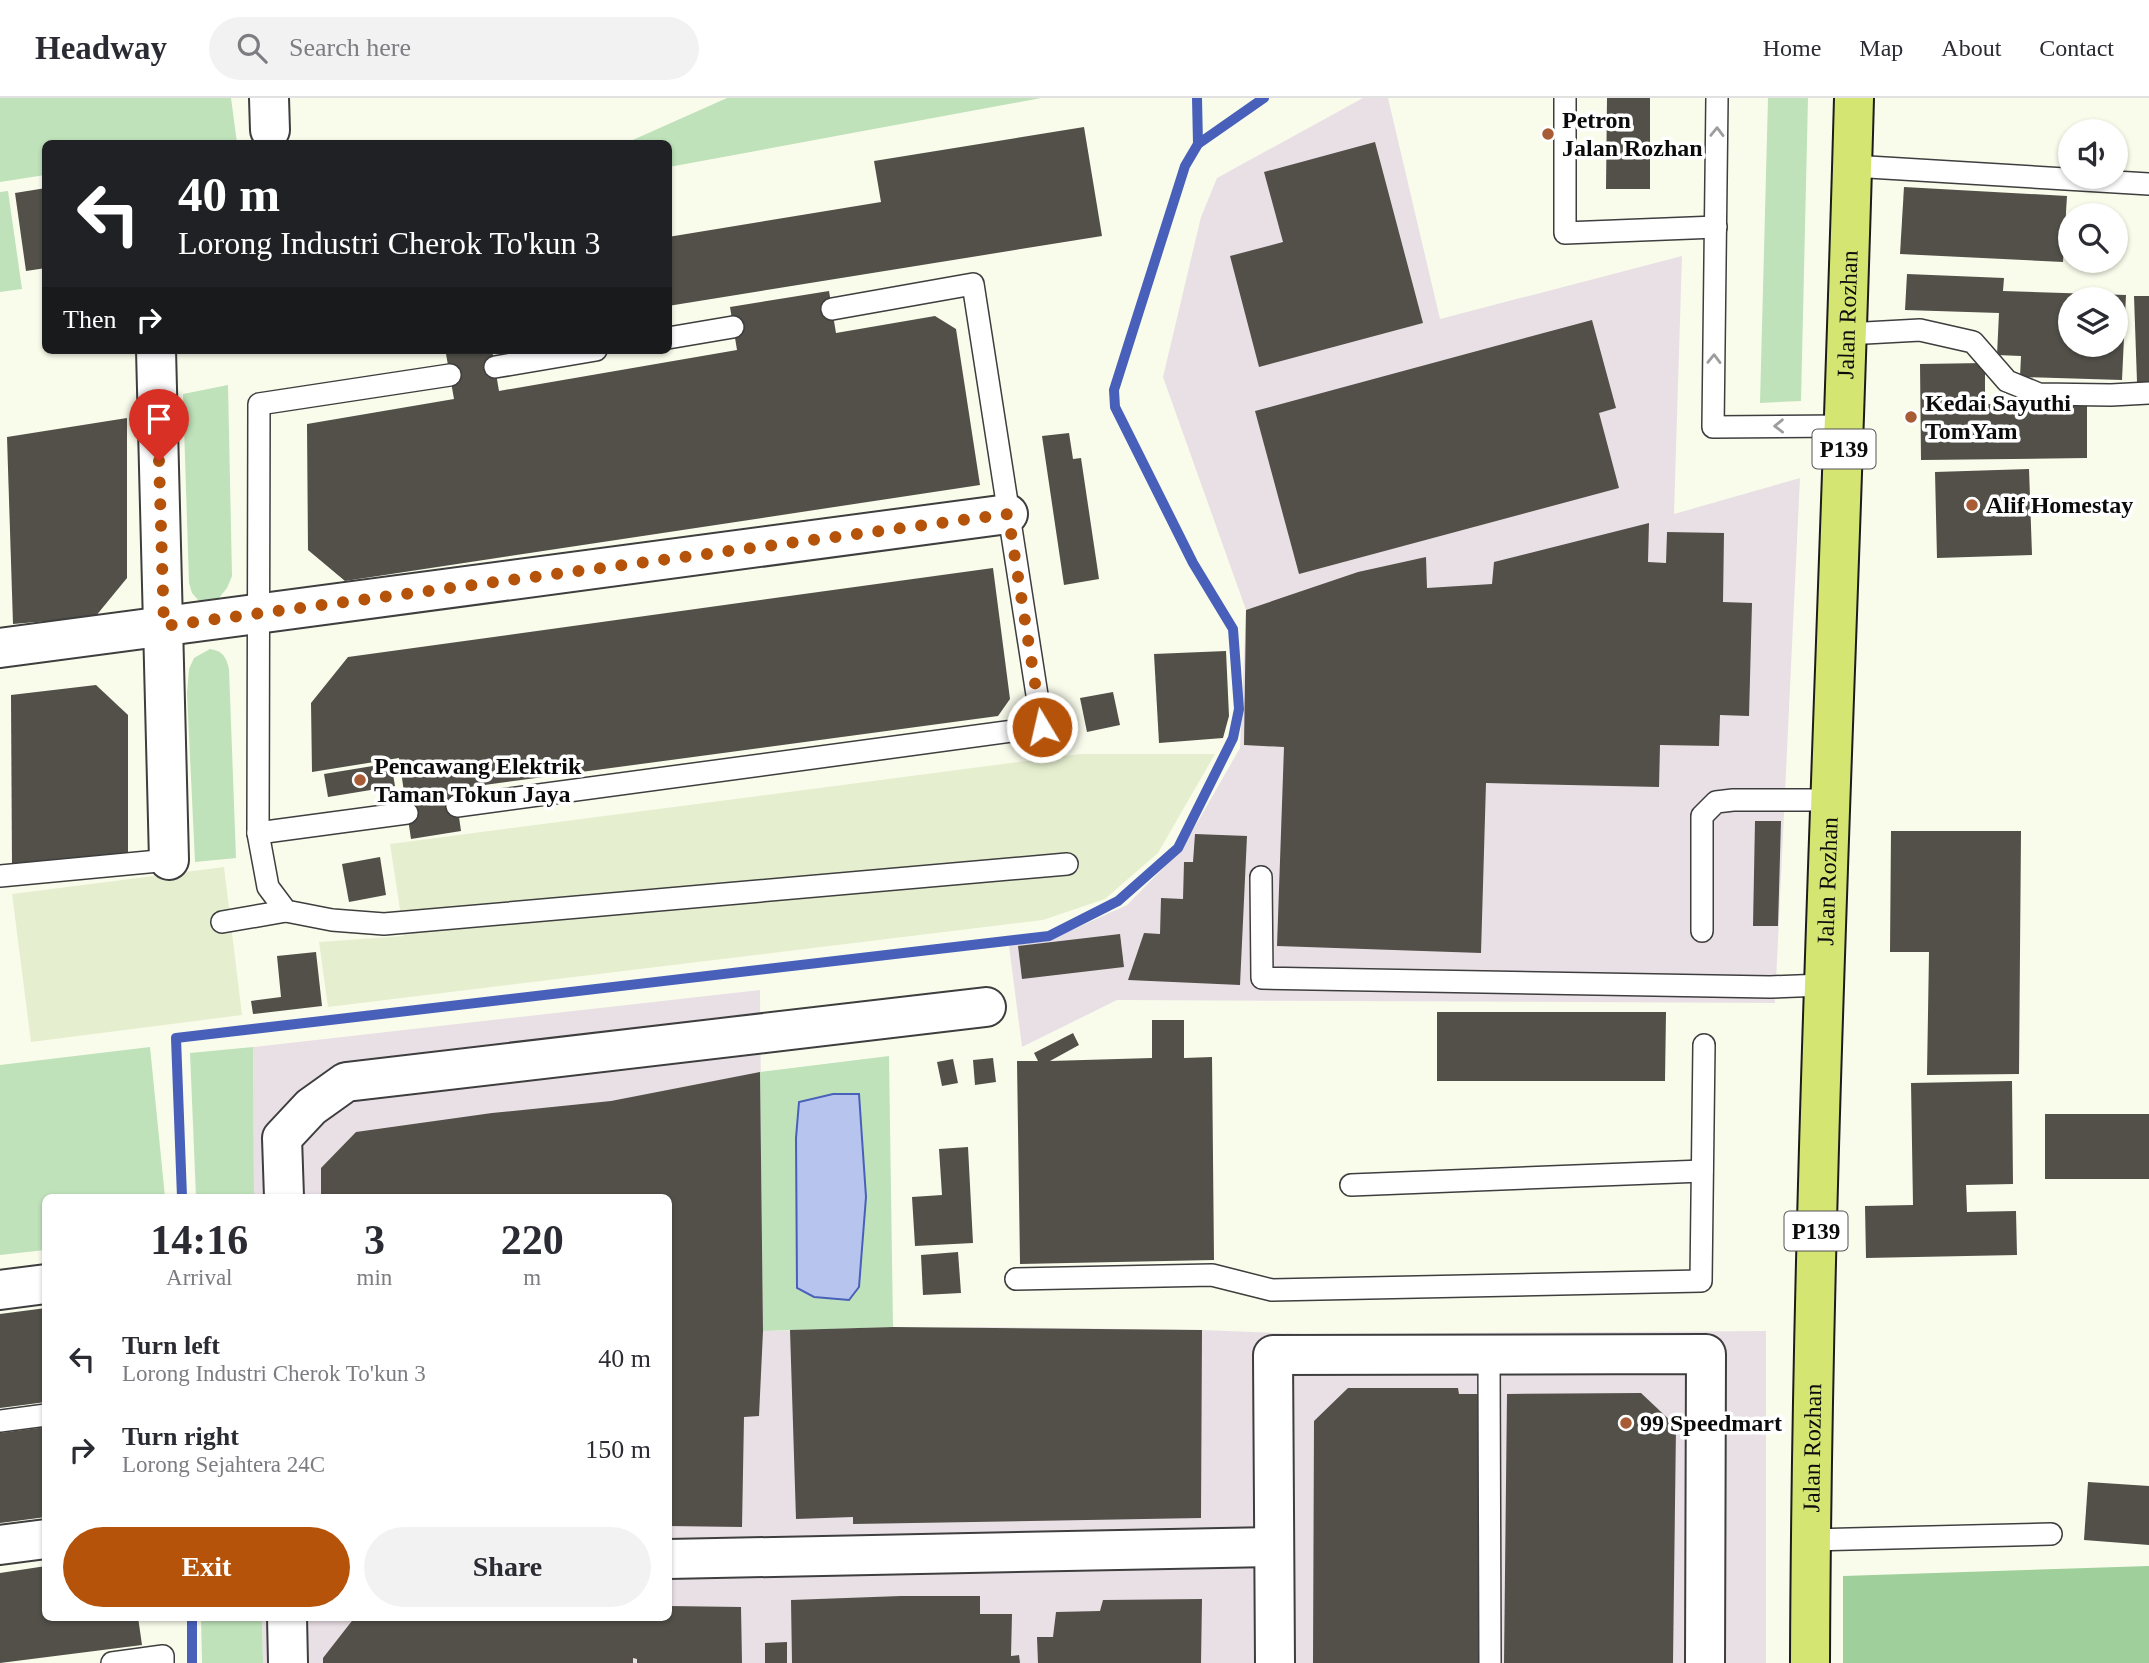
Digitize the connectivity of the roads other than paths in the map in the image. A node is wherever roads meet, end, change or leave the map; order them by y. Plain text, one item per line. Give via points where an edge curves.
1 (1565, 98) edge
2 (1717, 98) edge
3 (1854, 98) edge
4 (1852, 166) junction
5 (2149, 184) edge
6 (1716, 227) junction
7 (832, 309) dead end
8 (733, 327) dead end
9 (1847, 334) junction
10 (672, 337) edge
11 (156, 354) edge
12 (572, 354) edge
13 (495, 367) dead end
14 (450, 375) dead end
15 (2149, 393) edge
16 (1845, 426) junction
17 (1008, 514) junction
18 (258, 614) junction
19 (164, 626) junction
20 (0, 648) edge
21 (1830, 800) junction
22 (457, 806) dead end
23 (407, 813) dead end
24 (258, 833) junction
25 (169, 860) joint
26 (1067, 864) dead end
27 (0, 876) edge
28 (1261, 877) dead end
29 (286, 911) junction
30 (222, 922) dead end
31 (1702, 931) dead end
32 (1823, 985) junction
33 (986, 1007) dead end
34 (1704, 1045) dead end
35 (1702, 1171) junction
36 (1351, 1185) dead end
37 (284, 1194) edge
38 (1016, 1279) dead end
39 (42, 1285) edge
40 (0, 1290) edge
41 (1489, 1356) junction
42 (42, 1416) edge
43 (0, 1421) edge
44 (2051, 1534) dead end
45 (42, 1540) edge
46 (1810, 1540) junction
47 (0, 1545) edge
48 (1274, 1547) junction
49 (672, 1559) edge
50 (287, 1621) edge
51 (112, 1663) edge
52 (163, 1663) edge
53 (288, 1663) edge
54 (1275, 1663) edge
55 (1490, 1663) edge
56 (1705, 1663) edge
57 (1810, 1663) edge

1 - 6 lane via 1565,233
6 -> 2 lane
3 - 4 main road, Jalan Rozhan / P139
4 - 5 lane
4 - 9 main road, Jalan Rozhan / P139
16 -> 6 lane via 1713,427
7 - 17 lane via 973,284
8 - 10 lane
9 - 15 lane via 1920,330 1972,342 2007,381 2039,394
9 - 16 main road, Jalan Rozhan / P139
11 - 19 street
12 - 13 lane
14 - 18 lane via 259,404
16 - 21 main road, Jalan Rozhan / P139
17 - 18 street
17 - 22 lane via 1042,727
18 - 19 street
18 - 24 lane
19 - 20 street
19 - 25 street
21 - 31 lane via 1733,800 1716,802 1709,809 1703,816
21 - 32 main road, Jalan Rozhan / P139
23 - 24 lane
24 - 29 lane via 268,887
25 - 27 lane
26 - 29 lane via 384,924
28 - 32 lane via 1262,978
29 - 30 lane
32 - 46 main road, Jalan Rozhan / P139
33 - 37 street via 346,1082 311,1107 282,1138
34 - 35 lane
35 - 36 lane
35 - 38 lane via 1701,1281 1272,1290 1212,1275
39 - 40 street
41 - 48 street via 1273,1355
41 - 55 lane
41 - 56 street via 1706,1354
42 - 43 lane
44 - 46 lane
45 - 47 street
46 - 57 main road, Jalan Rozhan / P139
48 - 49 street
48 - 54 street
50 - 53 street
51 - 52 lane via 163,1656

